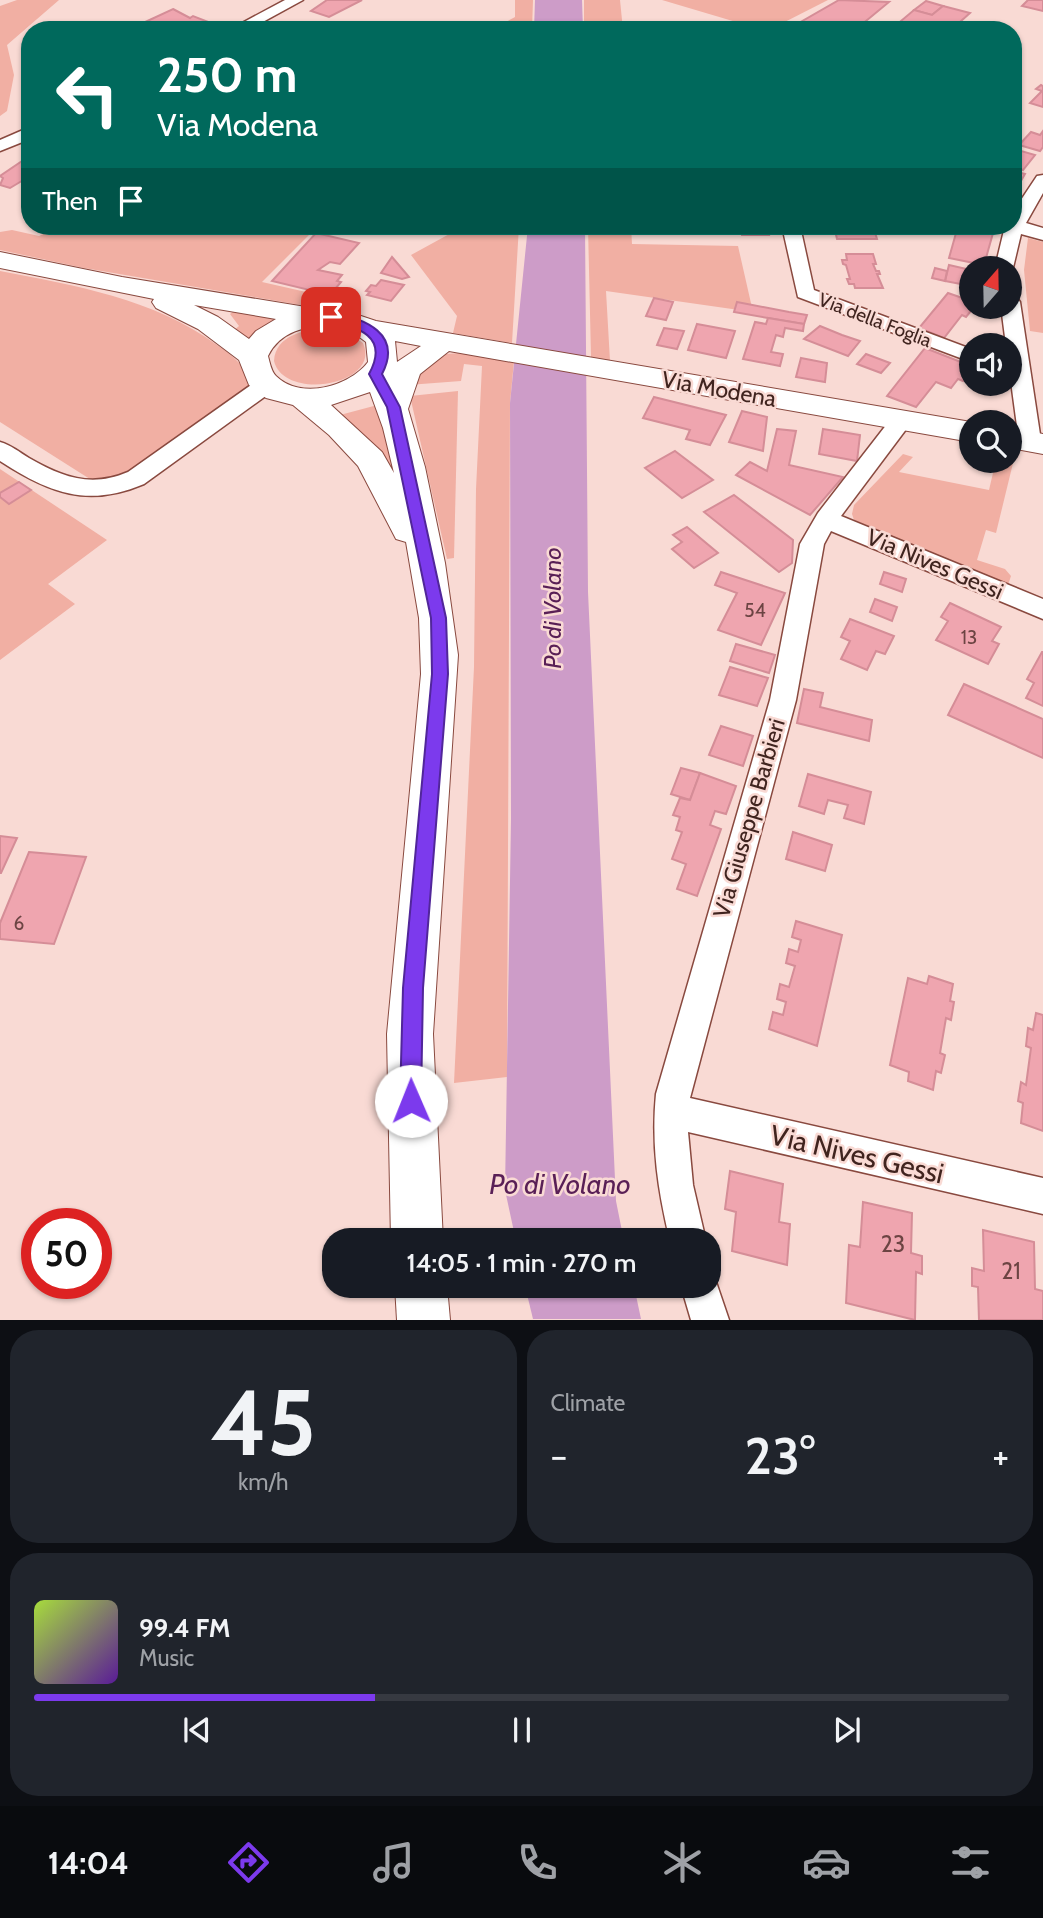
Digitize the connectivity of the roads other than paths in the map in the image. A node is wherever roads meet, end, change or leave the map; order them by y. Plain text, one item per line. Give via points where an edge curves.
1 (296, 0) edge
2 (254, 21) edge
3 (21, 136) edge
4 (0, 146) edge
5 (1043, 180) edge
6 (1022, 213) edge
7 (1022, 228) edge
8 (1043, 234) edge
9 (793, 235) edge
10 (1011, 235) edge
11 (1005, 256) edge
12 (0, 260) edge
13 (122, 285) junction
14 (319, 317) junction
15 (368, 328) junction
16 (479, 347) junction
17 (435, 350) junction
18 (959, 351) edge
19 (253, 356) junction
20 (378, 370) junction
21 (266, 385) junction
22 (1019, 396) edge
23 (302, 397) junction
24 (394, 407) junction
25 (902, 420) junction
26 (959, 430) edge
27 (1028, 441) edge
28 (0, 450) edge
29 (826, 519) junction
30 (429, 572) junction
31 (1043, 609) edge
32 (671, 1111) junction
33 (1043, 1196) edge
34 (417, 1228) edge
35 (685, 1228) edge
36 (422, 1298) edge
37 (704, 1298) edge
38 (424, 1320) edge
39 (710, 1320) edge

1 - 2 street
3 - 4 street
5 - 6 street
7 - 8 street
9 - 18 street, Via della Foglia via 805,293
10 - 11 street
12 - 13 main road, Via Modena
13 - 14 main road, Via Modena
13 - 19 main road, Via Modena via 192,314
14 - 15 main road, Via Modena via 346,319
14 - 19 main road, Via Modena via 274,330
15 - 16 main road, Via Modena
15 - 20 main road via 384,352
16 - 17 main road, Via Modena
16 - 25 main road, Via Modena
17 - 20 main road, Via Modena
17 - 24 main road, Via Modena via 407,369
19 - 21 main road via 255,372
20 - 23 main road, Via Modena via 345,393
20 - 24 main road
21 - 23 main road, Via Modena
21 - 28 street via 136,478 113,488 80,490 61,485
22 - 27 street
23 - 30 main road via 371,460
24 - 30 main road
25 - 26 main road, Via Modena
25 - 29 street, Via Giuseppe Barbieri
29 - 31 street, Via Nives Gessi
29 - 32 street, Via Giuseppe Barbieri via 810,552 783,700
30 - 34 main road via 440,656 411,1034
32 - 33 street, Via Nives Gessi
32 - 35 street, Via Giuseppe Barbieri via 671,1165
36 - 38 main road
37 - 39 street

